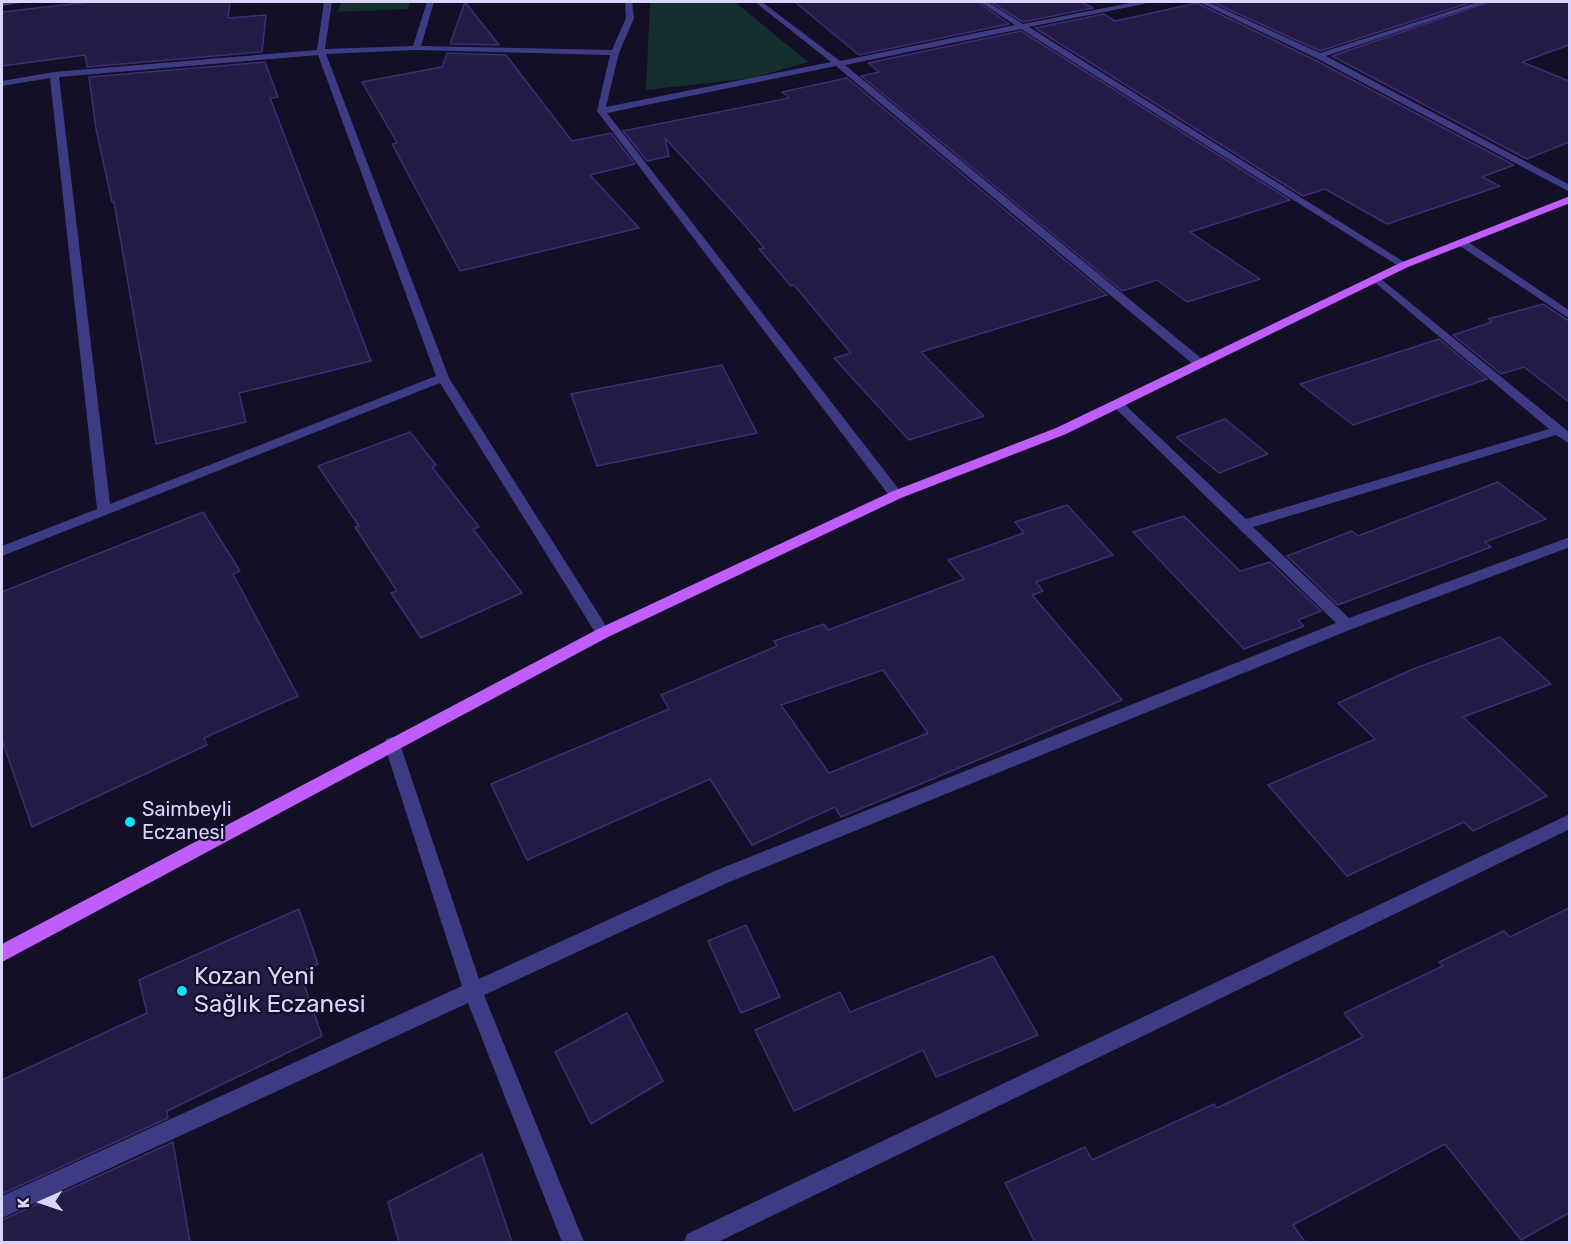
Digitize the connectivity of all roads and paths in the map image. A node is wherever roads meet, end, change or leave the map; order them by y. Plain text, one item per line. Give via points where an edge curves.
1 (22, 2) edge
2 (328, 2) edge
3 (431, 2) edge
4 (629, 2) edge
5 (758, 2) edge
6 (983, 2) edge
7 (1144, 2) edge
8 (1203, 2) edge
9 (1484, 2) edge
10 (2, 4) edge
11 (1024, 27) junction
12 (416, 48) junction
13 (321, 52) junction
14 (615, 53) junction
15 (1319, 56) junction
16 (840, 64) junction
17 (54, 75) junction
18 (2, 83) edge
19 (601, 111) junction
20 (1569, 189) edge
21 (1569, 199) edge
22 (1461, 242) junction
23 (1404, 264) junction
24 (1376, 278) junction
25 (1569, 316) edge
26 (1198, 363) junction
27 (443, 378) junction
28 (1117, 404) junction
29 (1558, 430) junction
30 (1569, 440) edge
31 (896, 495) junction
32 (104, 511) junction
33 (1243, 525) junction
34 (1569, 542) edge
35 (2, 551) edge
36 (1347, 625) junction
37 (603, 633) junction
38 (392, 744) junction
39 (1569, 821) edge
40 (2, 953) edge
41 (473, 991) junction
42 (2, 1207) edge
43 (573, 1242) edge
44 (695, 1242) edge

1 - 10 street
2 - 13 street
3 - 12 street
4 - 14 street via 630,18
5 - 16 street
6 - 11 street
7 - 11 street
8 - 15 street
9 - 15 street
11 - 16 street
11 - 23 street
12 - 13 street
12 - 14 street
13 - 17 street
13 - 27 street
14 - 19 street
15 - 20 street
16 - 19 street
16 - 26 street
17 - 18 street
17 - 32 street
19 - 31 street
21 - 22 main road
22 - 23 main road
22 - 25 street
23 - 24 main road
24 - 26 main road
24 - 29 street
26 - 28 main road
27 - 32 street
27 - 37 street
28 - 31 main road via 1061,431
28 - 33 street
29 - 30 street
29 - 33 street
31 - 37 main road
32 - 35 street
33 - 36 street
34 - 36 street
36 - 41 street via 723,876
37 - 38 main road
38 - 40 main road
38 - 41 street
39 - 44 street
41 - 42 street
41 - 43 street

